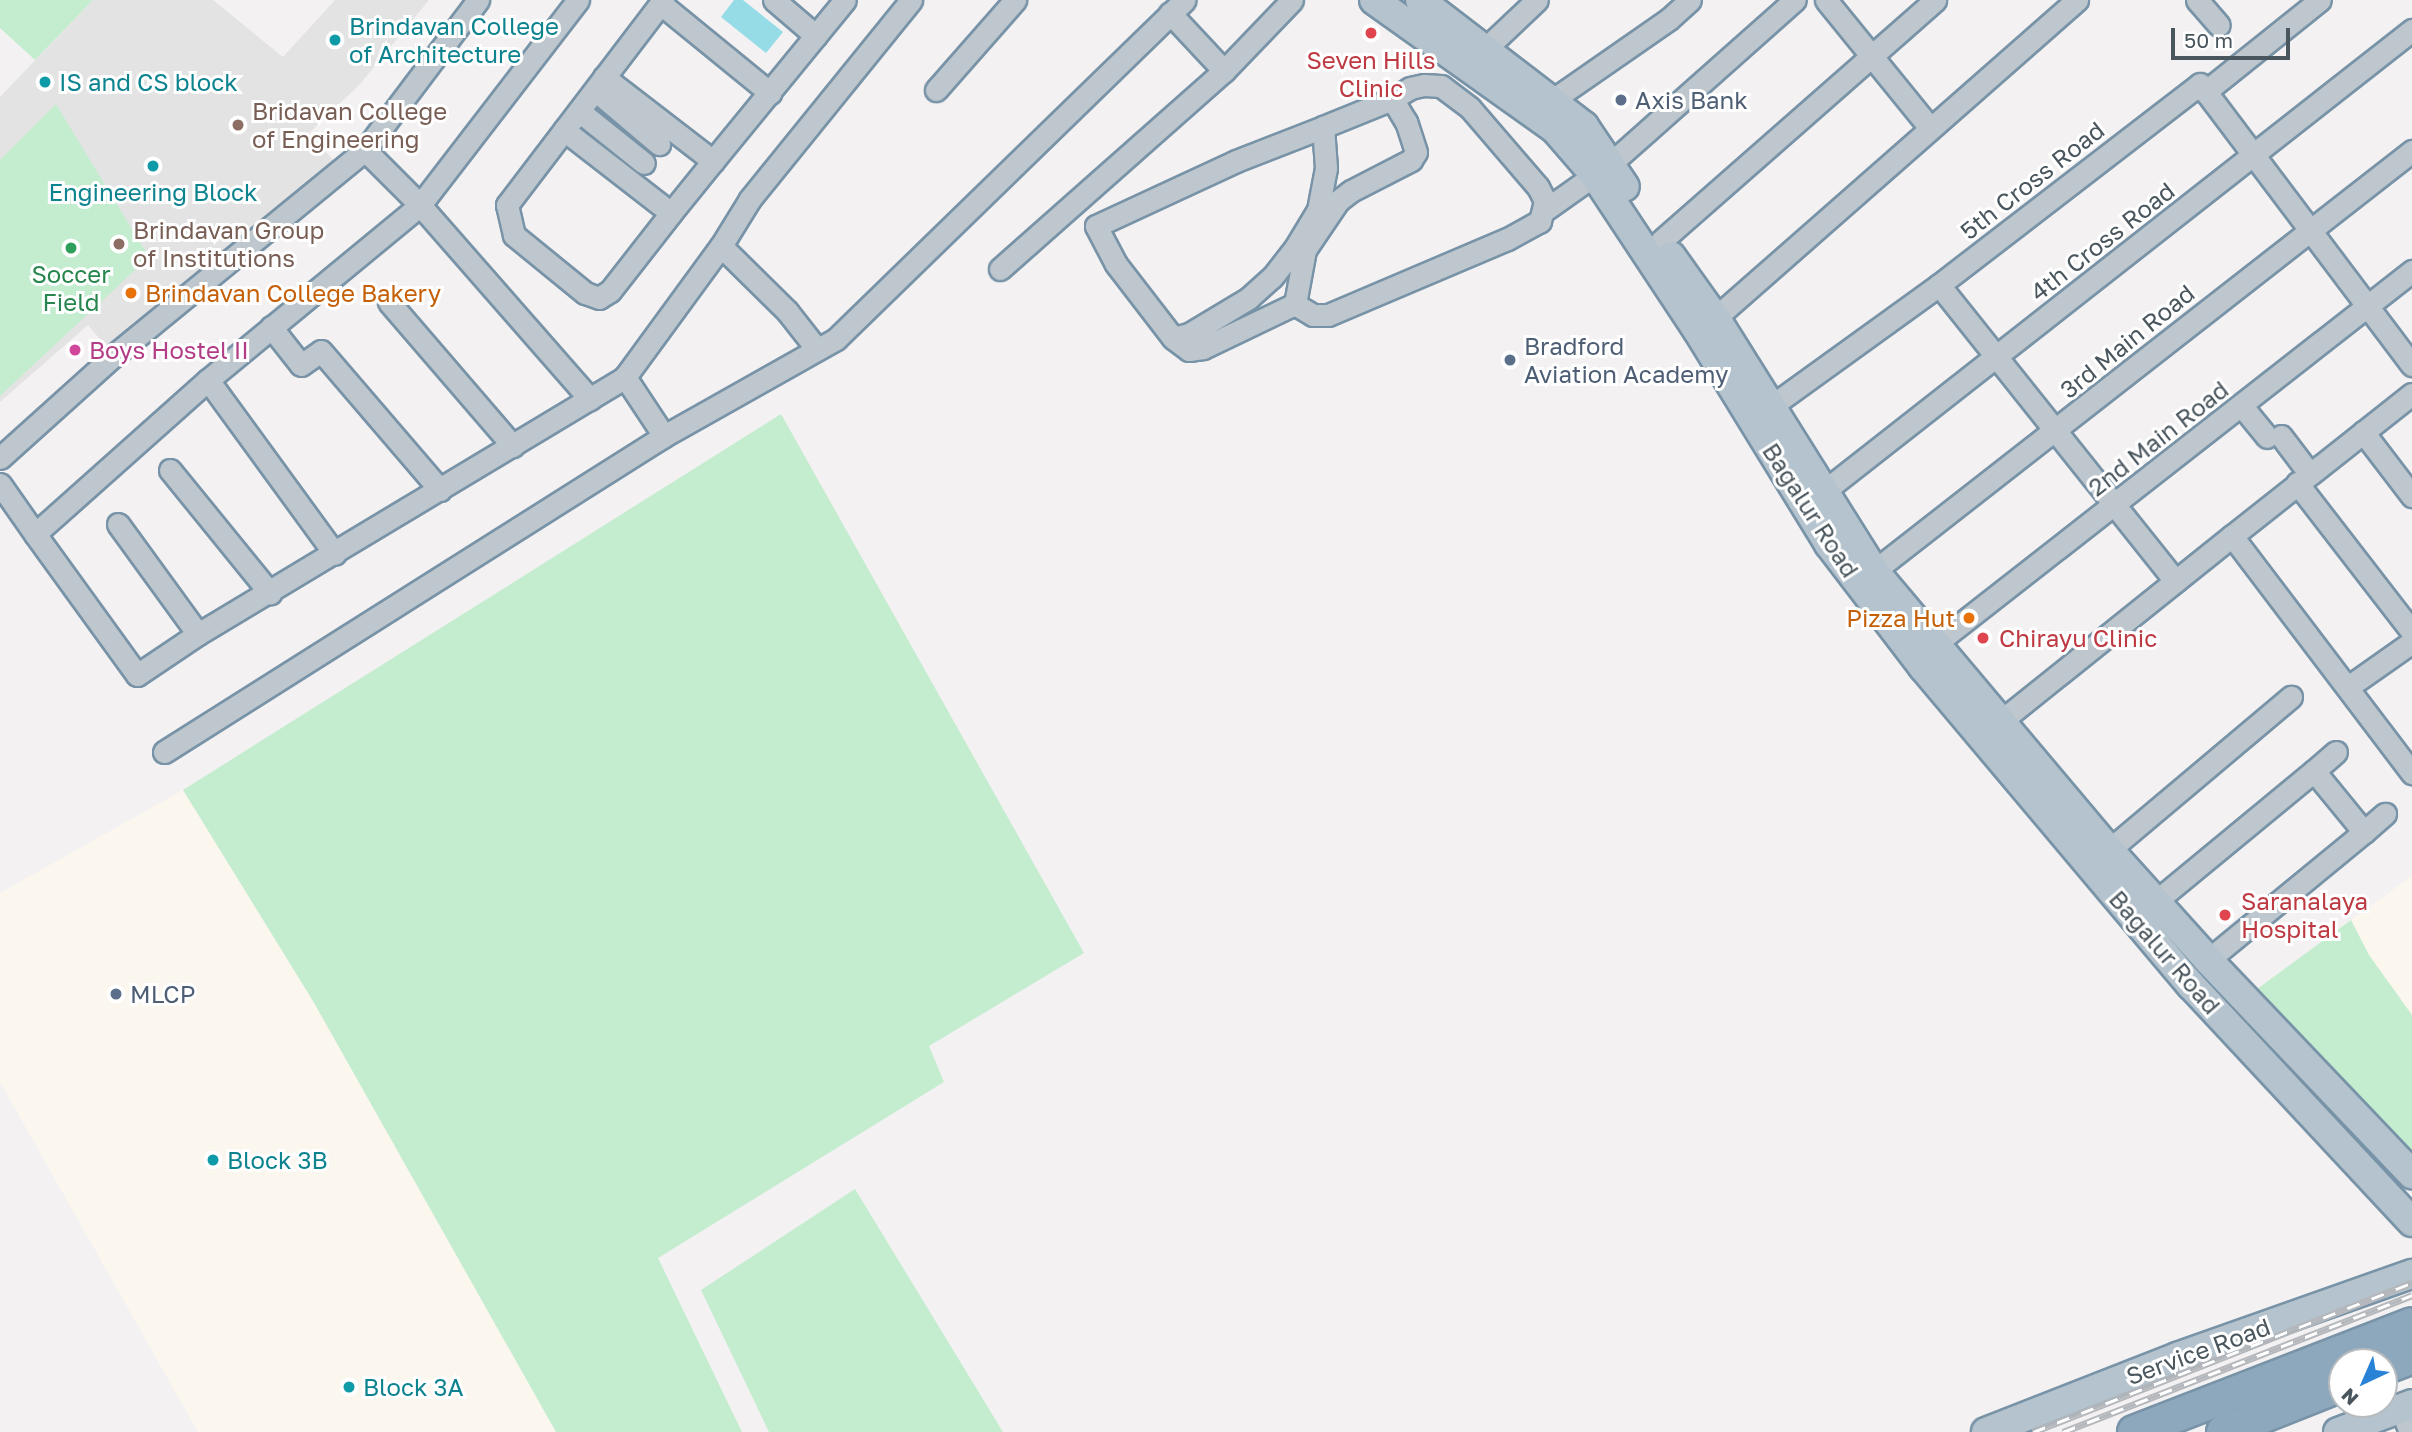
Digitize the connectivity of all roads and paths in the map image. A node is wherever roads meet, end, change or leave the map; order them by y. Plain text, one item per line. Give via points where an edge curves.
1 (478, 0) edge
2 (578, 0) edge
3 (774, 0) edge
4 (845, 0) edge
5 (911, 0) edge
6 (1015, 0) edge
7 (1292, 0) edge
8 (1374, 0) edge
9 (1420, 0) edge
10 (1537, 0) edge
11 (1690, 0) edge
12 (1795, 0) edge
13 (1826, 0) edge
14 (1935, 0) edge
15 (2077, 0) edge
16 (2197, 0) edge
17 (2320, 0) edge
18 (662, 2) edge
19 (1177, 7) edge
20 (2219, 25) dead end
21 (2412, 30) edge
22 (816, 36) junction
23 (1472, 56) junction
24 (1872, 56) junction
25 (1224, 71) junction
26 (600, 84) junction
27 (1441, 86) junction
28 (936, 90) dead end
29 (2205, 92) junction
30 (770, 93) junction
31 (1522, 93) junction
32 (1392, 99) junction
33 (1470, 108) junction
34 (579, 111) junction
35 (1323, 127) junction
36 (1930, 128) junction
37 (564, 131) junction
38 (659, 144) dead end
39 (365, 150) junction
40 (2412, 151) edge
41 (2253, 157) junction
42 (713, 161) junction
43 (645, 163) dead end
44 (1602, 169) junction
45 (420, 205) junction
46 (1545, 211) junction
47 (671, 213) junction
48 (2308, 231) junction
49 (1661, 241) junction
50 (721, 246) junction
51 (1000, 269) dead end
52 (2412, 271) edge
53 (1938, 285) junction
54 (389, 302) dead end
55 (1295, 304) junction
56 (2367, 307) junction
57 (1707, 325) junction
58 (271, 327) junction
59 (1173, 338) junction
60 (816, 348) junction
61 (1996, 357) junction
62 (2412, 365) edge
63 (625, 377) junction
64 (208, 380) junction
65 (2412, 394) edge
66 (590, 399) junction
67 (2241, 405) junction
68 (1770, 407) junction
69 (2056, 432) junction
70 (2363, 432) junction
71 (664, 436) junction
72 (513, 446) junction
73 (0, 458) edge
74 (170, 470) dead end
75 (2303, 478) junction
76 (0, 484) edge
77 (440, 490) junction
78 (1823, 492) junction
79 (2412, 496) edge
80 (2115, 506) junction
81 (118, 524) dead end
82 (35, 534) junction
83 (2232, 536) junction
84 (335, 554) junction
85 (1874, 571) junction
86 (2175, 582) junction
87 (270, 593) junction
88 (2412, 632) edge
89 (198, 634) junction
90 (2412, 642) edge
91 (1935, 644) junction
92 (2348, 687) junction
93 (2291, 697) dead end
94 (1991, 729) junction
95 (164, 752) dead end
96 (2336, 752) dead end
97 (2314, 771) junction
98 (2412, 773) edge
99 (2385, 814) dead end
100 (2364, 832) junction
101 (2109, 850) junction
102 (2155, 902) junction
103 (2208, 960) junction
104 (2412, 1174) edge
105 (2412, 1222) edge
106 (2412, 1274) edge
107 (2412, 1324) edge
108 (2328, 1390) edge
109 (2407, 1415) edge
110 (1986, 1432) edge
111 (2134, 1432) edge
112 (2222, 1432) edge
113 (2339, 1432) edge

1 - 39 street
2 - 45 street
3 - 22 street
4 - 22 street
5 - 50 street via 750,199
6 - 28 street
7 - 25 street
8 - 23 main road, Bagalur Road
9 - 23 main road, Bagalur Road
10 - 23 street
11 - 31 street via 1669,19
12 - 44 street
13 - 24 street
14 - 24 street
15 - 36 street
16 - 20 street
17 - 29 street, 5th Cross Road
18 - 26 street
18 - 30 street
19 - 25 street
19 - 60 street via 836,339
21 - 41 street, 4th Cross Road
22 - 30 street
23 - 27 street
23 - 31 main road, Bagalur Road
24 - 36 street
24 - 49 street
25 - 51 street
26 - 34 street
26 - 38 street
26 - 42 street
27 - 32 street via 1410,88
27 - 33 street
29 - 41 street
29 - 53 street, 5th Cross Road via 2200,84
30 - 42 street
31 - 33 street
31 - 44 main road, Bagalur Road
31 - 44 main road, Bagalur Road via 1584,126
32 - 35 street
32 - 55 street via 1416,152 1411,160 1338,201 1305,250
33 - 46 street via 1538,187
34 - 37 street
34 - 43 street
35 - 59 street via 1326,168 1318,210 1295,248 1272,278 1248,298 1189,334
35 - 59 street via 1236,161 1096,226 1116,264
36 - 57 street
37 - 47 street
37 - 47 street via 508,205 508,218 514,234 585,293 600,298 610,291
39 - 45 street
39 - 73 street via 112,357
40 - 48 street, 3rd Main Road
41 - 48 street
41 - 61 street, 4th Cross Road
42 - 47 street
44 - 46 street
44 - 49 main road, Bagalur Road
44 - 57 main road, Bagalur Road
45 - 58 street
45 - 66 street
46 - 55 street via 1540,221 1507,239 1328,315 1313,315
48 - 56 street
48 - 69 street, 3rd Main Road
49 - 57 main road, Bagalur Road
50 - 60 street
50 - 63 street
52 - 56 street, 2nd Main Road
53 - 61 street
53 - 68 street, 5th Cross Road
54 - 72 street
55 - 59 street via 1203,348 1189,350
56 - 62 street
56 - 67 street, 2nd Main Road
57 - 68 main road, Bagalur Road
57 - 94 main road, Bagalur Road via 1829,544 1923,667
58 - 64 street
58 - 77 street via 301,365 321,351
60 - 71 street
61 - 69 street
61 - 78 street, 4th Cross Road
63 - 66 street
63 - 71 street
64 - 82 street
64 - 84 street
65 - 70 street
66 - 72 street
67 - 75 street via 2274,437
67 - 80 street, 2nd Main Road
68 - 78 main road, Bagalur Road
69 - 80 street
69 - 85 street, 3rd Main Road
70 - 75 street
70 - 79 street
71 - 95 street
72 - 77 street
74 - 87 street
75 - 83 street
75 - 88 street
76 - 82 street
77 - 84 street
78 - 85 main road, Bagalur Road
80 - 86 street
80 - 91 street, 2nd Main Road
81 - 89 street
82 - 89 street via 136,676
83 - 86 street
83 - 92 street
84 - 87 street
85 - 91 main road, Bagalur Road
86 - 94 street
87 - 89 street
90 - 92 street
91 - 94 main road, Bagalur Road
92 - 98 street
93 - 101 street
94 - 101 main road, Bagalur Road
94 - 105 main road, Bagalur Road via 2191,985
96 - 97 street
97 - 100 street
97 - 102 street
99 - 100 street
100 - 103 street
101 - 102 main road, Bagalur Road
102 - 103 main road, Bagalur Road
103 - 104 main road, Bagalur Road
106 - 110 main road, Service Road via 2177,1357
107 - 111 highway
108 - 112 highway
109 - 113 main road

